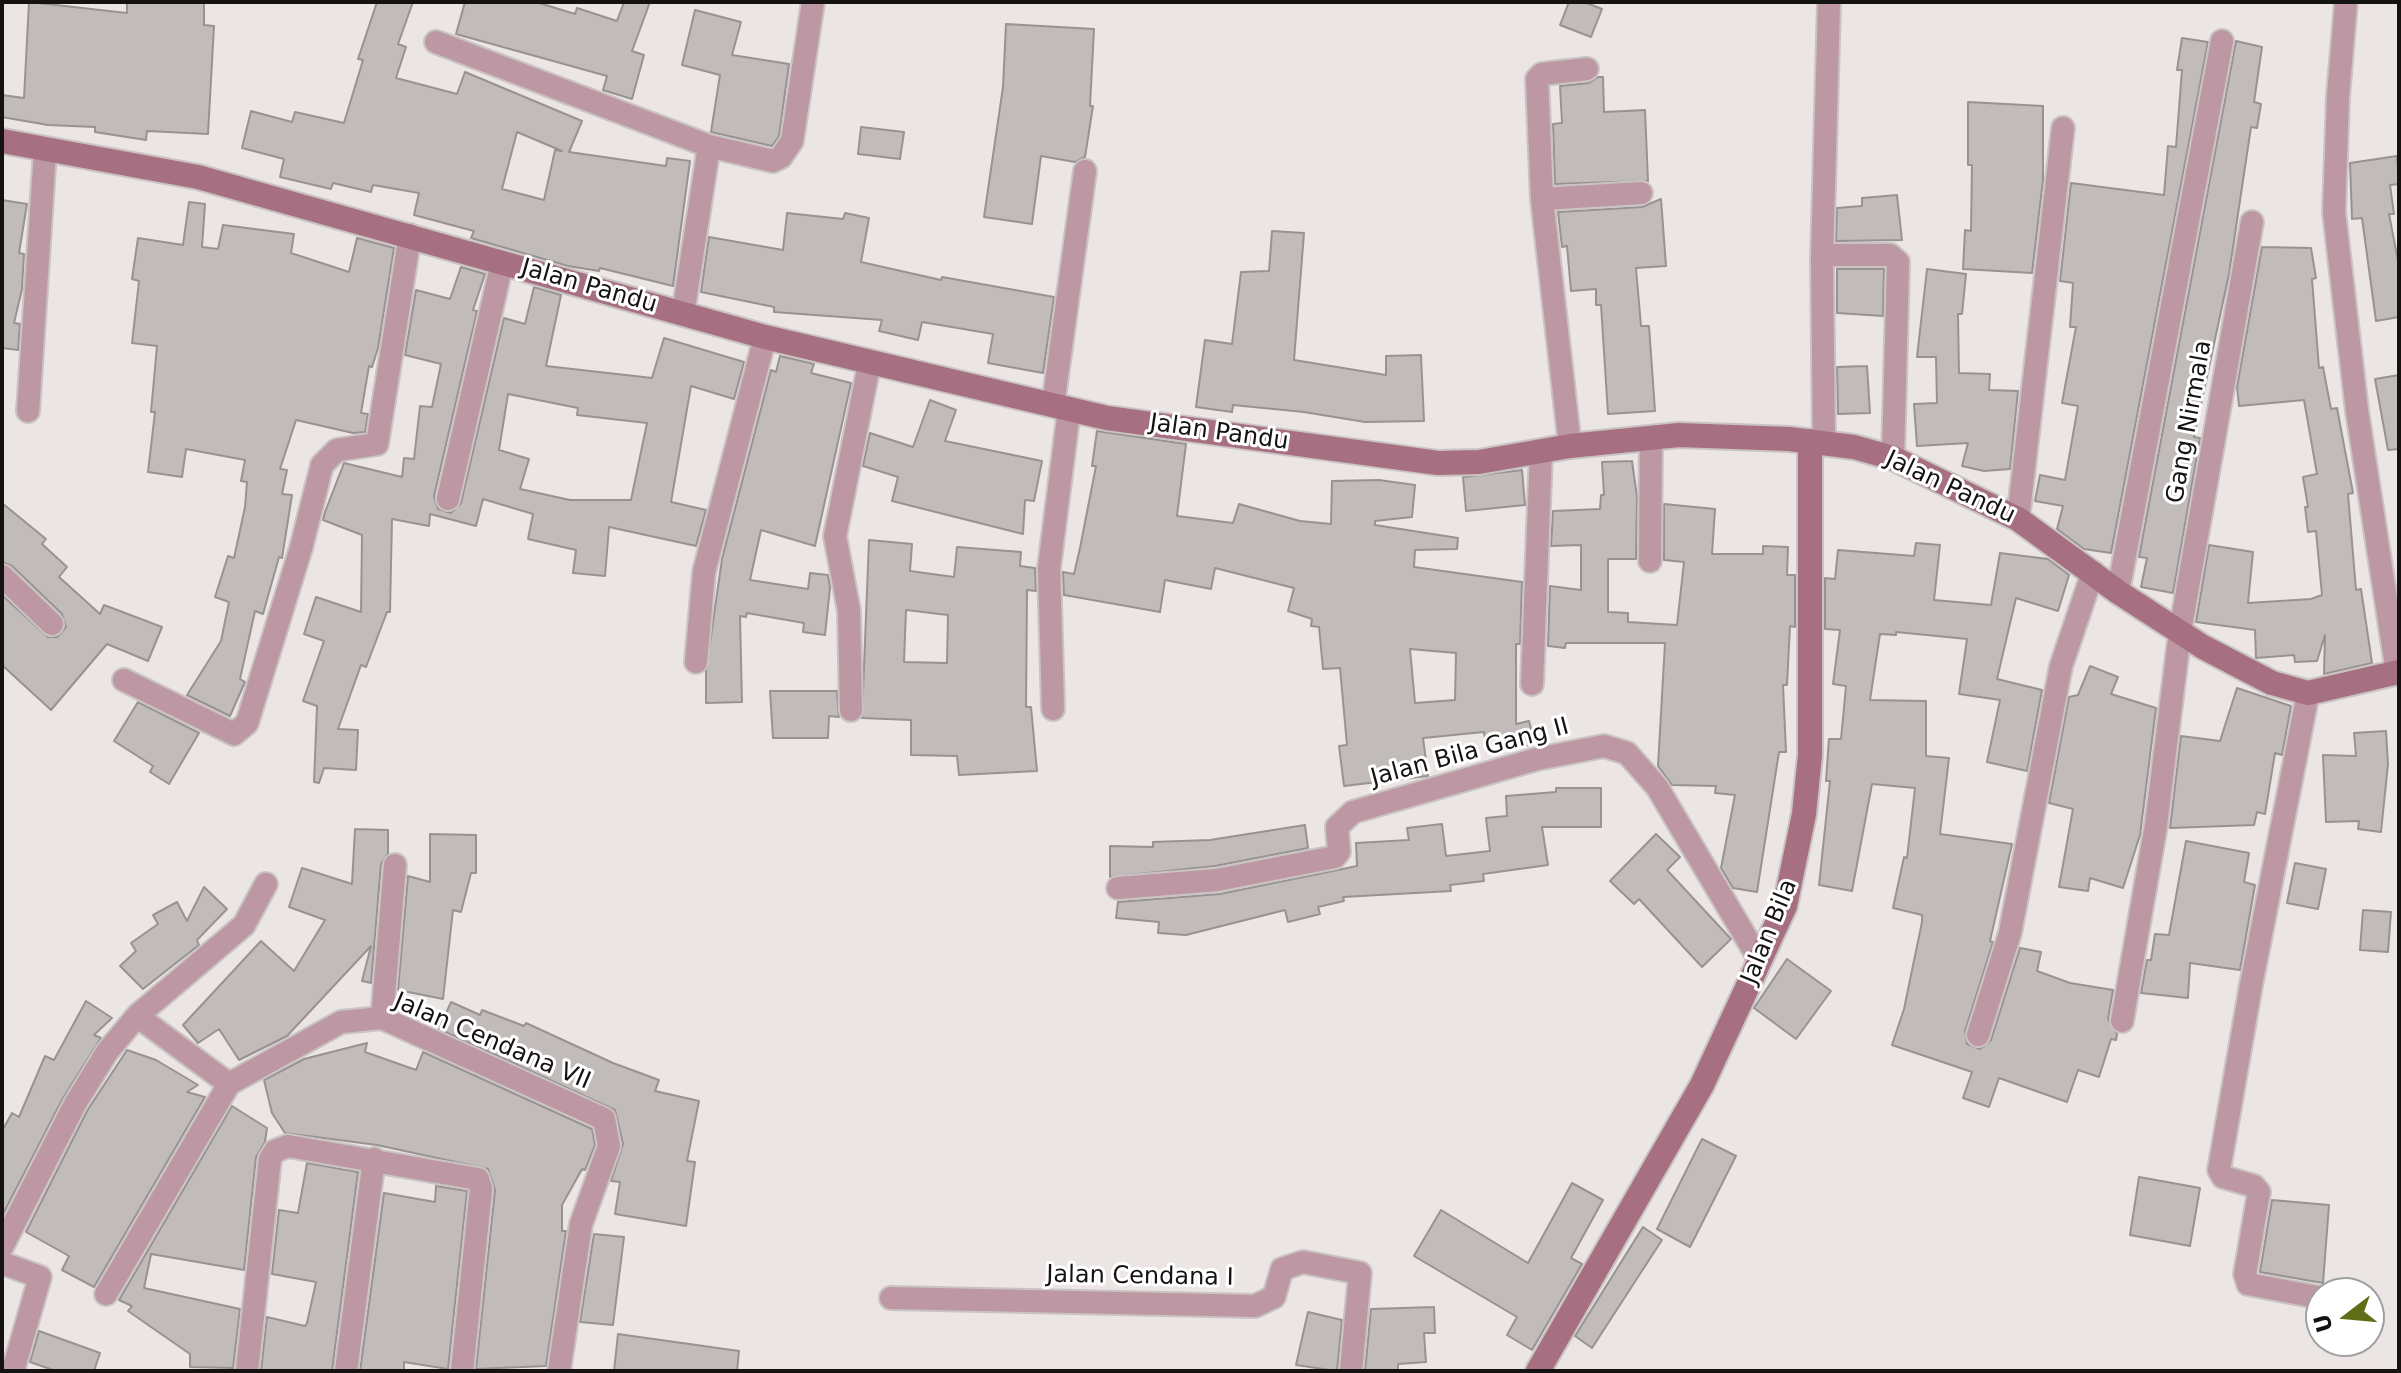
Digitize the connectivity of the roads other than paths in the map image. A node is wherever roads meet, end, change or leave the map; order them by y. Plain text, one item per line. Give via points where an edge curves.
1 (813, 2) edge
2 (1829, 2) edge
3 (2346, 2) edge
4 (2222, 41) dead end
5 (436, 42) dead end
6 (1587, 69) dead end
7 (2063, 128) dead end
8 (2, 141) edge
9 (709, 146) junction
10 (45, 151) junction
11 (1085, 171) dead end
12 (1641, 193) dead end
13 (1542, 199) junction
14 (2252, 222) dead end
15 (410, 235) junction
16 (1835, 255) dead end
17 (502, 263) junction
18 (683, 314) junction
19 (765, 337) junction
20 (869, 365) junction
21 (1061, 408) junction
22 (28, 411) dead end
23 (1651, 437) junction
24 (1817, 442) junction
25 (1570, 446) junction
26 (1541, 452) junction
27 (1893, 458) junction
28 (448, 499) dead end
29 (2018, 519) junction
30 (1650, 561) dead end
31 (2093, 572) junction
32 (2, 576) edge
33 (2118, 592) junction
34 (52, 624) dead end
35 (2180, 632) junction
36 (696, 662) dead end
37 (2398, 672) edge
38 (124, 680) dead end
39 (1532, 684) dead end
40 (2308, 693) junction
41 (1053, 709) dead end
42 (851, 710) dead end
43 (395, 865) dead end
44 (266, 884) dead end
45 (1118, 888) dead end
46 (1760, 961) junction
47 (137, 1016) junction
48 (382, 1018) junction
49 (2122, 1021) dead end
50 (1978, 1035) dead end
51 (229, 1084) junction
52 (374, 1159) junction
53 (2, 1247) edge
54 (2, 1263) edge
55 (106, 1294) dead end
56 (2305, 1295) edge
57 (891, 1298) dead end
58 (13, 1371) edge
59 (247, 1371) edge
60 (346, 1371) edge
61 (462, 1371) edge
62 (559, 1371) edge
63 (1351, 1371) edge
64 (1538, 1371) edge

1 - 9 street via 787,150 765,161
2 - 24 street
3 - 37 street via 2334,212 2357,411
4 - 33 street
5 - 9 street
6 - 13 street via 1537,79
7 - 29 street
8 - 10 main road, Jalan Pandu
9 - 18 street
10 - 15 main road, Jalan Pandu via 198,177
10 - 22 street
11 - 21 street
12 - 13 street
13 - 25 street
14 - 35 street, Gang Nirmala
15 - 17 main road, Jalan Pandu
15 - 38 street via 377,444 337,450 322,465 247,723 234,734
16 - 27 street via 1890,255 1898,262
17 - 18 main road, Jalan Pandu
17 - 28 street
18 - 19 main road, Jalan Pandu
19 - 20 main road, Jalan Pandu
19 - 36 street via 704,572
20 - 21 main road, Jalan Pandu
20 - 42 street via 835,536 849,611
21 - 26 main road, Jalan Pandu via 1438,463
21 - 41 street via 1049,568
23 - 24 main road, Jalan Pandu
23 - 25 main road, Jalan Pandu
23 - 30 street
24 - 27 main road, Jalan Pandu
24 - 46 main road, Jalan Bila via 1804,814 1785,906
25 - 26 main road, Jalan Pandu
26 - 39 street
27 - 29 main road, Jalan Pandu
29 - 31 main road, Jalan Pandu
31 - 33 main road, Jalan Pandu
31 - 50 street via 2061,666 2010,933
32 - 34 street
33 - 35 main road, Jalan Pandu
35 - 40 main road, Jalan Pandu via 2244,671
35 - 49 street, Gang Nirmala via 2156,825
37 - 40 main road
40 - 56 street via 2219,1170 2223,1177 2259,1192 2245,1274 2248,1284
43 - 48 street
44 - 47 street via 244,925
45 - 46 street, Jalan Bila Gang II via 1217,880 1332,858 1339,854 1337,827 1353,812 1537,759 1604,746 1627,753 1657,787
46 - 64 main road, Jalan Bila via 1702,1085
47 - 51 street
47 - 53 street via 89,1078
48 - 51 street, Jalan Cendana VII via 341,1022
48 - 62 street, Jalan Cendana VII via 604,1119 609,1146 581,1224
51 - 55 street
52 - 59 street via 288,1146 272,1155
52 - 60 street
52 - 61 street via 478,1179
54 - 58 street via 40,1277
57 - 63 street, Jalan Cendana I via 1255,1306 1274,1297 1282,1269 1303,1262 1360,1273

